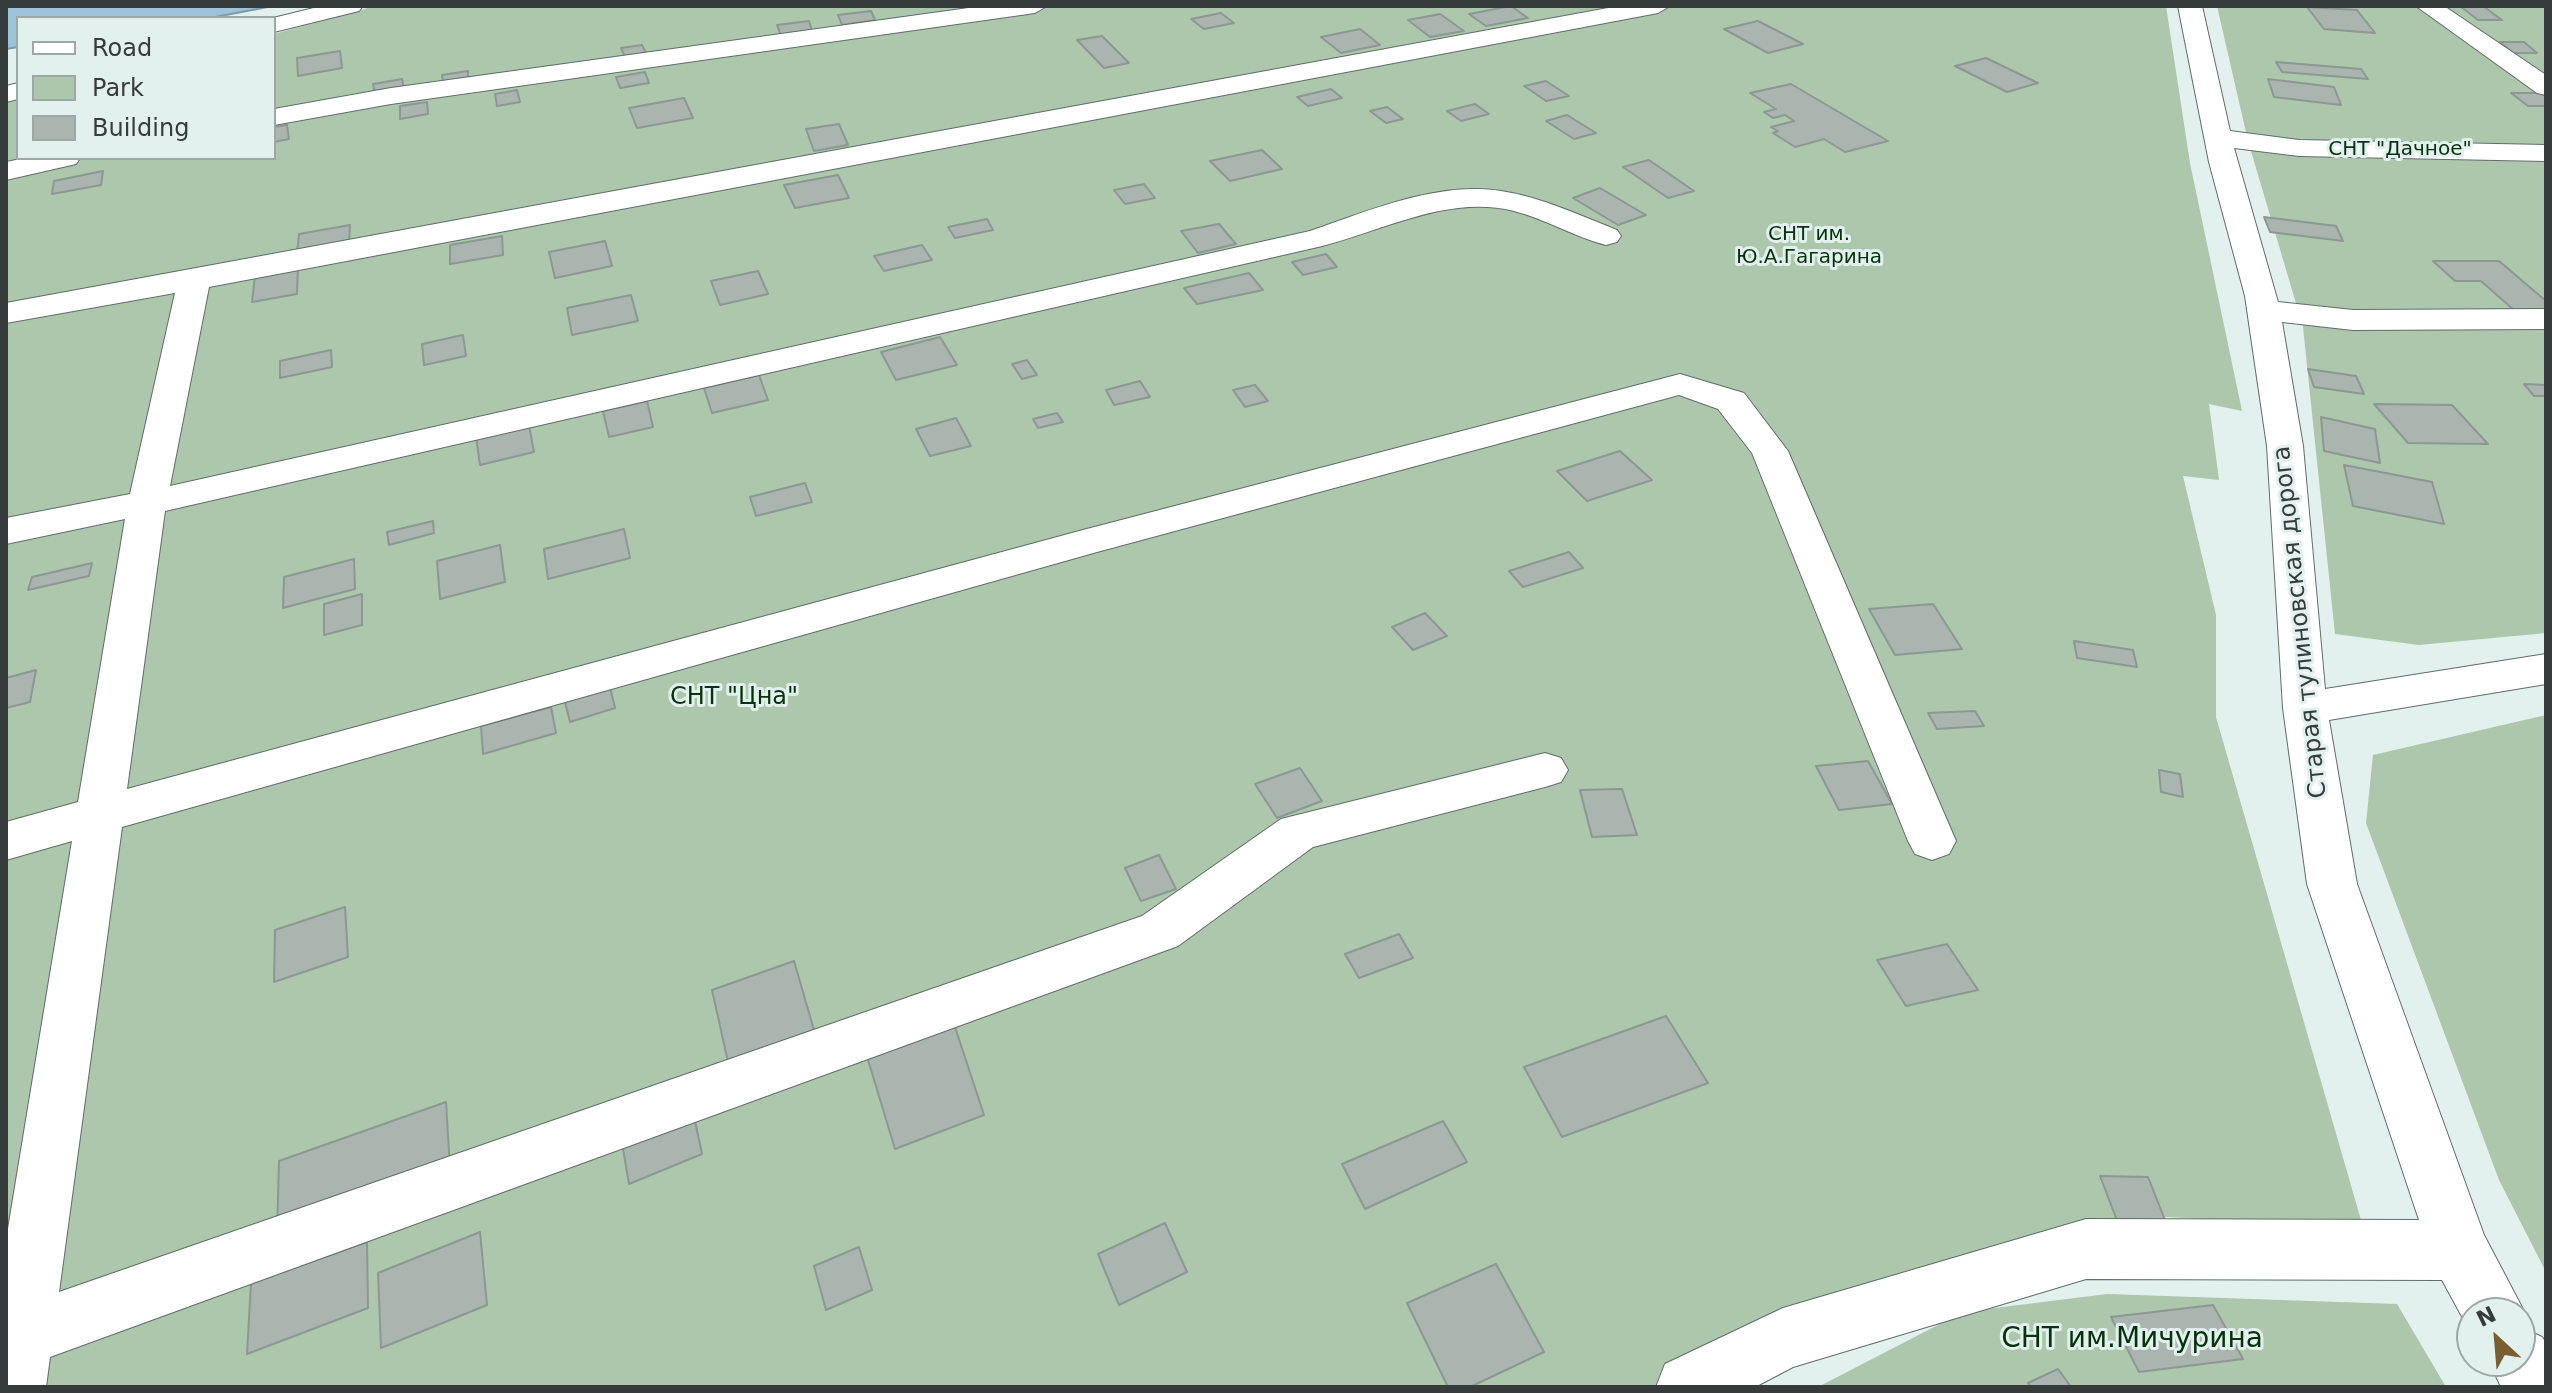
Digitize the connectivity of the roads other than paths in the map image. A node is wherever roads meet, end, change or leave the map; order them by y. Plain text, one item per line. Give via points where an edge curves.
1 (351, 6) edge
2 (1035, 6) edge
3 (1658, 6) edge
4 (2190, 6) edge
5 (2428, 6) edge
6 (276, 25) edge
7 (2546, 87) edge
8 (276, 117) edge
9 (2219, 138) junction
10 (2546, 153) edge
11 (57, 160) edge
12 (6, 171) edge
13 (1606, 236) dead end
14 (194, 280) junction
15 (2263, 310) junction
16 (6, 313) edge
17 (2546, 319) edge
18 (147, 503) junction
19 (6, 531) edge
20 (2546, 669) edge
21 (2305, 708) junction
22 (1545, 770) dead end
23 (98, 817) junction
24 (6, 841) edge
25 (1932, 841) dead end
26 (2459, 1250) junction
27 (2485, 1297) edge
28 (18, 1362) edge
29 (1688, 1387) edge

1 - 6 street
2 - 8 street
3 - 14 street
4 - 9 street, Старая тулиновская дорога
5 - 7 street
9 - 10 street via 2299,148
9 - 15 street, Старая тулиновская дорога
11 - 12 street
13 - 18 street via 1518,202 1463,200 1410,208 1318,238
14 - 16 street
14 - 18 street
15 - 17 street via 2353,320
15 - 21 street, Старая тулиновская дорога via 2285,446
18 - 19 street
18 - 23 street
20 - 21 street
21 - 26 street, Старая тулиновская дорога via 2332,884
22 - 28 street via 1298,832 1160,931
23 - 24 street
23 - 25 street via 1068,547 1680,384 1731,401 1770,451
23 - 28 street
26 - 27 street, Старая тулиновская дорога
26 - 29 street via 2086,1249 1783,1339

